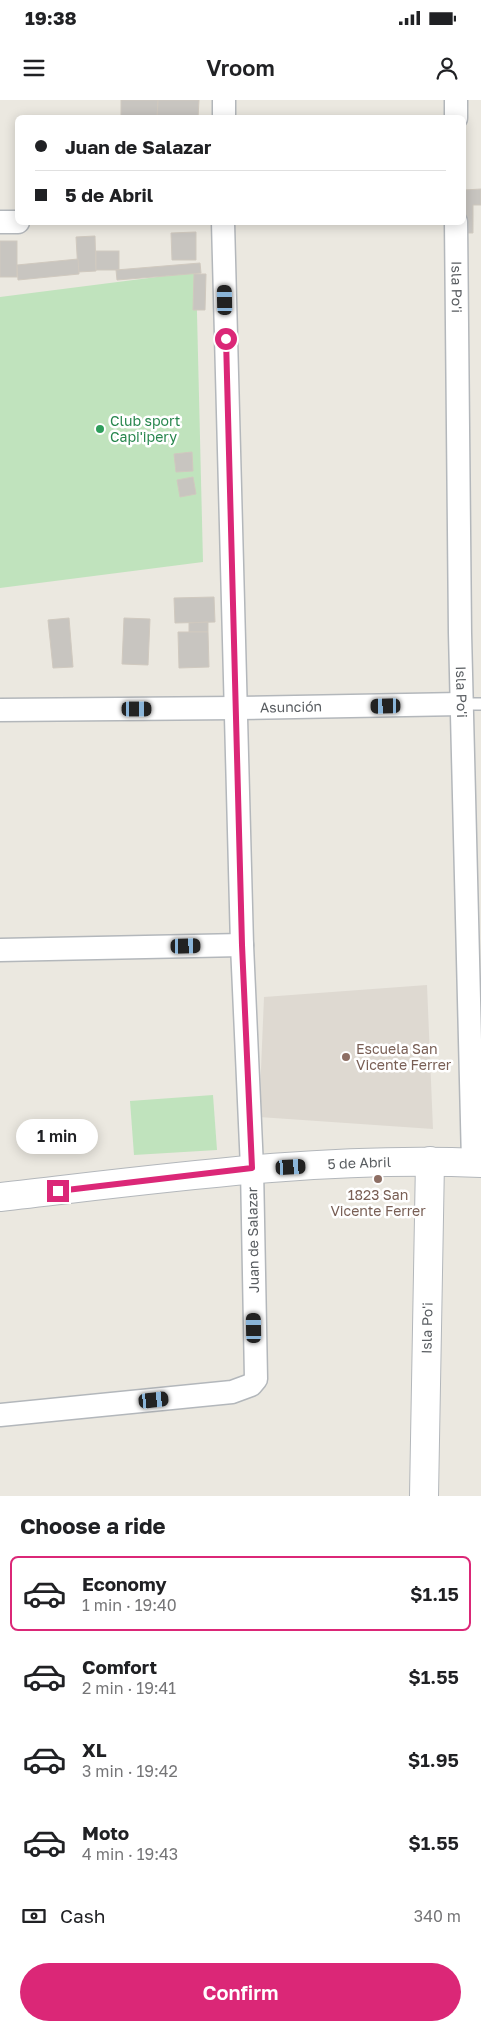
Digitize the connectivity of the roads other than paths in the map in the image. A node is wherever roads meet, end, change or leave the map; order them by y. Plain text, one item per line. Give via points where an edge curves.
1 (224, 100) edge
2 (456, 100) edge
3 (224, 115) edge
4 (456, 115) edge
5 (0, 222) edge
6 (15, 222) edge
7 (223, 225) edge
8 (456, 225) edge
9 (471, 704) edge
10 (236, 708) junction
11 (0, 710) edge
12 (242, 945) junction
13 (0, 950) edge
14 (430, 1161) junction
15 (477, 1163) edge
16 (252, 1168) junction
17 (0, 1197) edge
18 (0, 1415) edge
19 (424, 1496) edge

1 - 3 street
2 - 4 street
5 - 6 street
7 - 10 street, Juan de Salazar
8 - 9 street, Isla Po'i
9 - 10 street, Asunción
9 - 15 street, Isla Po'i
10 - 11 street, Asunción
10 - 12 street, Juan de Salazar
12 - 13 street
12 - 16 street, Juan de Salazar
14 - 15 street, 5 de Abril
14 - 16 street, 5 de Abril
14 - 19 street, Isla Po'i
16 - 17 street, 5 de Abril
16 - 18 street, Juan de Salazar via 256,1378 251,1385 232,1392

